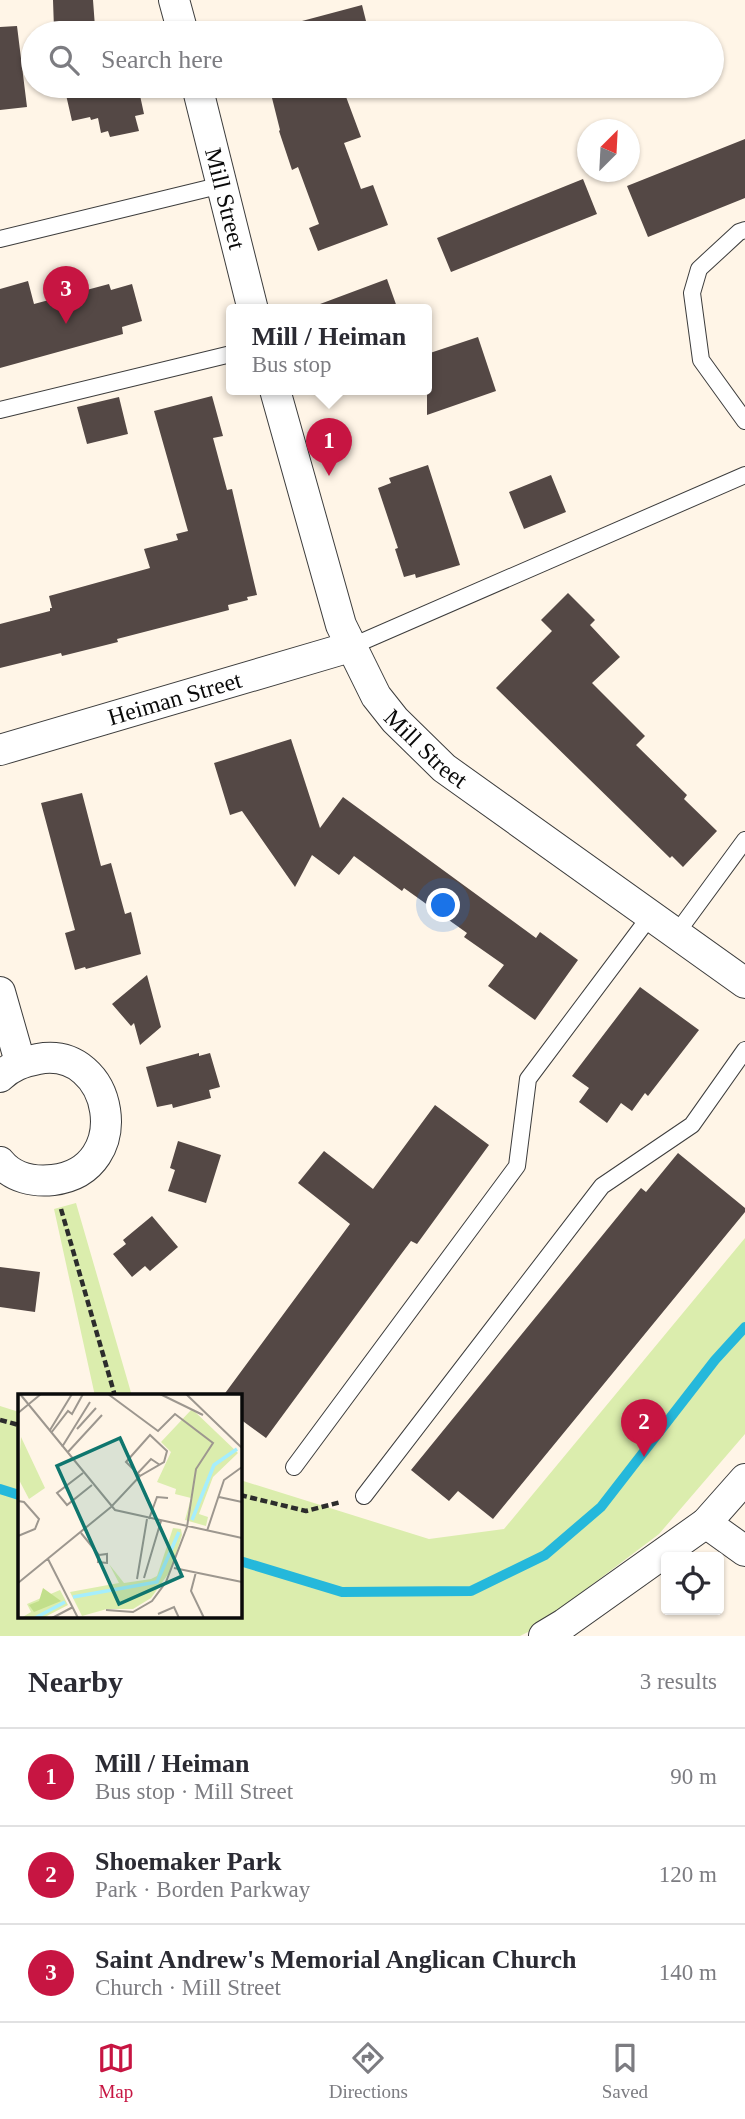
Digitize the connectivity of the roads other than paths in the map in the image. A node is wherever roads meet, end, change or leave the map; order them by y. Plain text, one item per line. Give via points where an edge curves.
1 (174, 0) edge
2 (180, 21) edge
3 (200, 98) edge
4 (222, 185) junction
5 (745, 230) edge
6 (0, 239) edge
7 (252, 304) edge
8 (226, 355) edge
9 (276, 395) edge
10 (0, 410) edge
11 (745, 421) edge
12 (745, 475) edge
13 (350, 647) junction
14 (0, 750) edge
15 (745, 840) edge
16 (651, 915) junction
17 (676, 934) junction
18 (745, 983) edge
19 (0, 992) edge
20 (745, 1050) edge
21 (10, 1070) edge
22 (0, 1162) edge
23 (294, 1467) dead end
24 (745, 1479) edge
25 (364, 1496) road end
26 (706, 1523) junction
27 (745, 1551) edge
28 (544, 1636) edge

1 - 2 street
3 - 4 street, Mill Street
4 - 6 lane
4 - 7 street, Mill Street
5 - 11 lane via 699,269 692,293 701,360
8 - 10 lane
9 - 13 street, Mill Street
12 - 13 lane
13 - 14 street, Heiman Street
13 - 16 street, Mill Street via 376,696 444,768
15 - 17 lane
16 - 17 street, Mill Street
16 - 23 lane via 528,1079 517,1166
17 - 18 street, Mill Street
19 - 21 street
20 - 25 lane via 692,1125 602,1186
21 - 22 street via 47,1057 87,1073 107,1111 106,1133 85,1168 67,1178 37,1182
24 - 26 street
26 - 27 street
26 - 28 street

